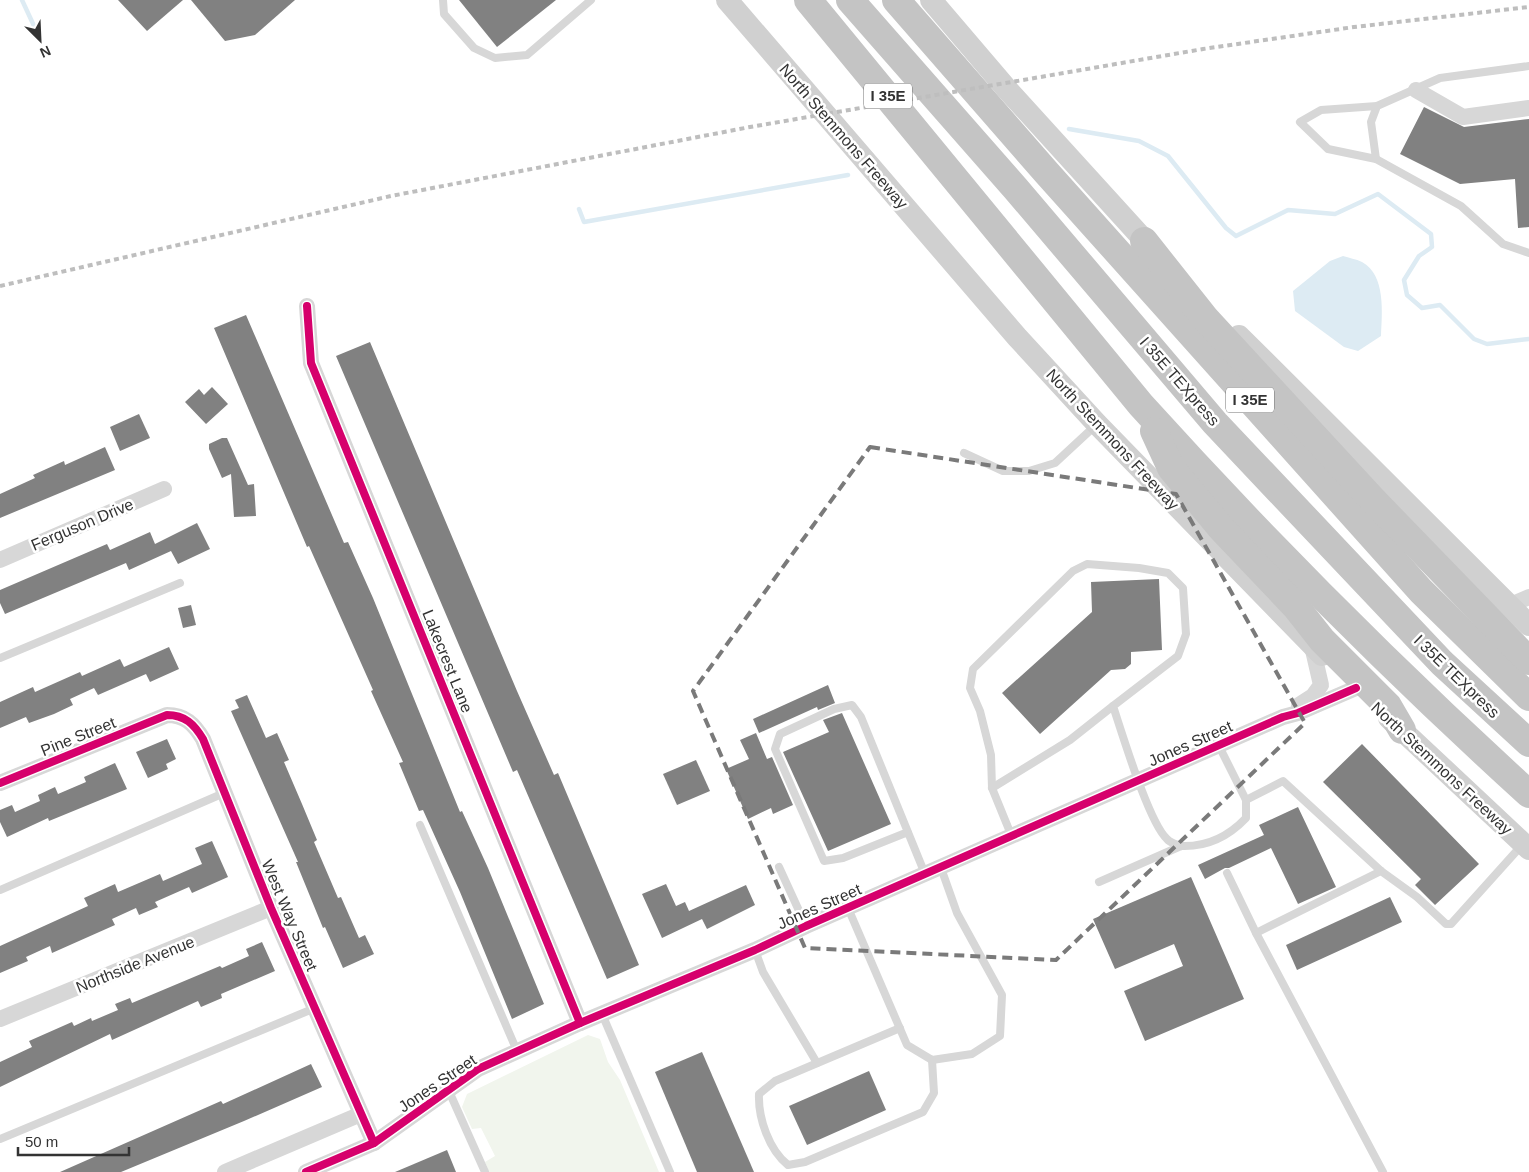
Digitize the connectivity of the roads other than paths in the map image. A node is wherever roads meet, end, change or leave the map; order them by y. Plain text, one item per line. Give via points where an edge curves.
1 (443, 0) edge
2 (591, 0) edge
3 (727, 0) edge
4 (808, 0) edge
5 (850, 0) edge
6 (896, 0) edge
7 (931, 0) edge
8 (1529, 66) edge
9 (1416, 90) junction
10 (1377, 106) junction
11 (1529, 108) edge
12 (1376, 159) junction
13 (1144, 241) junction
14 (1529, 254) edge
15 (307, 306) dead end
16 (1141, 405) junction
17 (1097, 424) junction
18 (964, 453) dead end
19 (164, 489) dead end
20 (0, 560) edge
21 (180, 583) dead end
22 (1529, 597) edge
23 (1508, 606) junction
24 (1529, 625) edge
25 (1312, 646) junction
26 (0, 658) edge
27 (1529, 661) edge
28 (1356, 688) junction
29 (1529, 696) edge
30 (1113, 706) junction
31 (167, 715) joint
32 (1283, 717) junction
33 (1402, 730) junction
34 (1529, 743) edge
35 (1220, 746) junction
36 (1139, 781) junction
37 (0, 783) edge
38 (992, 788) junction
39 (224, 793) junction
40 (1529, 794) edge
41 (1246, 800) junction
42 (420, 825) dead end
43 (908, 832) junction
44 (1012, 837) junction
45 (1180, 846) junction
46 (1526, 847) edge
47 (779, 867) dead end
48 (941, 868) junction
49 (1381, 871) junction
50 (1227, 873) dead end
51 (925, 874) junction
52 (1098, 882) dead end
53 (0, 890) edge
54 (271, 908) junction
55 (848, 908) junction
56 (806, 926) junction
57 (1256, 933) junction
58 (755, 950) junction
59 (315, 1008) junction
60 (602, 1014) junction
61 (0, 1019) edge
62 (580, 1023) junction
63 (900, 1028) junction
64 (517, 1051) junction
65 (932, 1060) junction
66 (817, 1063) junction
67 (448, 1089) junction
68 (361, 1114) junction
69 (0, 1139) edge
70 (374, 1143) junction
71 (225, 1172) edge
72 (306, 1172) edge
73 (485, 1172) edge
74 (670, 1172) edge
75 (1383, 1172) edge

1 - 2 lane via 444,14 474,48 495,58 527,55
3 - 17 main road, North Stemmons Freeway via 1017,337
4 - 16 highway, I 35E
5 - 34 highway, I 35E TEXpress via 1215,423 1442,663
6 - 29 highway, I 35E via 1421,591
7 - 13 main road
8 - 9 lane via 1440,78
9 - 10 lane
9 - 11 street via 1463,117
10 - 12 lane via 1371,122
10 - 12 lane via 1321,110 1300,122 1328,149
12 - 14 lane via 1461,206 1503,244
13 - 23 main road
13 - 27 highway via 1205,318 1374,502
15 - 62 street, Lakecrest Lane via 311,363
16 - 33 highway via 1171,468 1257,569 1388,706
16 - 40 highway, I 35E via 1289,563
17 - 18 lane via 1055,462 1029,471 1003,471
17 - 25 main road, North Stemmons Freeway
19 - 20 street, Ferguson Drive
21 - 26 lane
22 - 23 street
23 - 24 main road
25 - 28 main road, North Stemmons Freeway
25 - 32 street, Jones Street via 1320,678 1318,690
28 - 32 street, Jones Street
28 - 33 main road, North Stemmons Freeway
30 - 36 lane
30 - 38 lane via 1070,740
30 - 38 lane via 1178,656 1186,634 1183,588 1168,573 1087,564 1073,572 973,669 970,688 980,711 991,755
31 - 37 street, Pine Street
31 - 39 street, West Way Street via 178,715 194,724
32 - 35 street, Jones Street
33 - 46 main road, North Stemmons Freeway
35 - 36 street, Jones Street
35 - 41 lane
36 - 44 street, Jones Street
36 - 45 lane via 1159,830 1167,840
38 - 44 lane
39 - 53 lane
39 - 54 street, West Way Street
41 - 45 lane via 1246,818 1236,829 1206,844
41 - 49 lane via 1283,781
42 - 64 lane
43 - 43 lane via 861,717 852,705 834,709 780,734 775,749 824,861 843,858
43 - 51 lane
44 - 48 street, Jones Street
45 - 52 lane
46 - 49 lane via 1451,924 1442,922 1417,897
47 - 56 lane
48 - 51 street, Jones Street
48 - 65 lane via 957,913 1002,995 1000,1036 972,1054
49 - 57 lane
50 - 57 lane
51 - 55 street, Jones Street
54 - 59 street, West Way Street
54 - 61 street, Northside Avenue
55 - 56 street, Jones Street
55 - 63 lane
56 - 58 street, Jones Street
57 - 75 lane
58 - 60 street, Jones Street
58 - 66 lane via 763,972
59 - 68 street, West Way Street
59 - 69 lane
60 - 62 street, Jones Street
60 - 74 lane
62 - 64 street, Jones Street
63 - 65 lane via 907,1045
63 - 66 lane
64 - 67 street, Jones Street via 478,1069
65 - 66 lane via 934,1093 922,1112 805,1162 788,1165 776,1156 758,1110 759,1094 775,1081
67 - 70 street, Jones Street
67 - 73 lane
68 - 70 street, West Way Street
68 - 71 street
70 - 72 street, Jones Street

